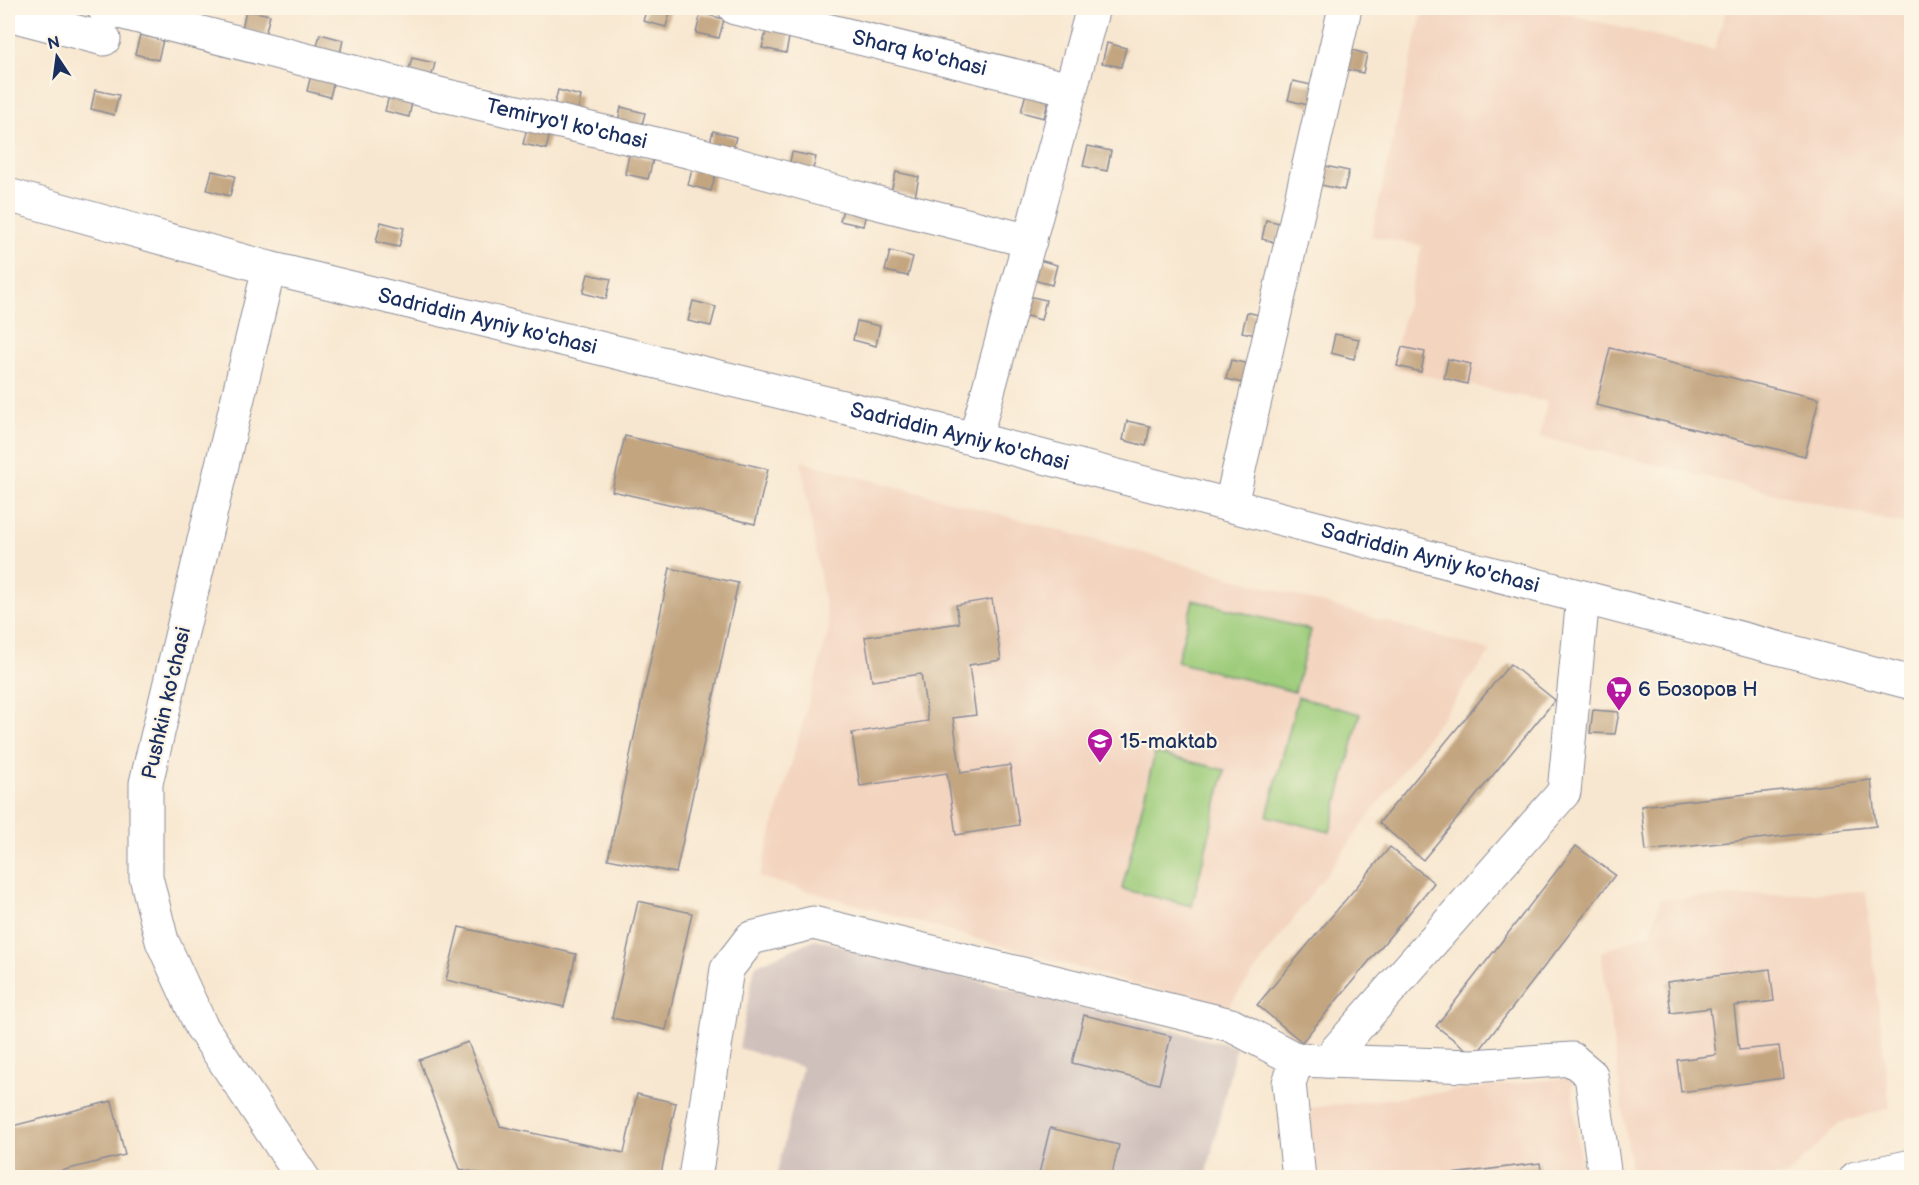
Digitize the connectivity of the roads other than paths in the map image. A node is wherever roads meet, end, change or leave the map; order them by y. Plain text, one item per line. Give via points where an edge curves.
1 (735, 8) edge
2 (1093, 8) edge
3 (1345, 8) edge
4 (8, 14) edge
5 (104, 23) edge
6 (1070, 89) junction
7 (8, 195) edge
8 (1030, 241) junction
9 (268, 268) junction
10 (975, 439) junction
11 (1231, 504) junction
12 (1583, 597) junction
13 (1911, 683) edge
14 (1312, 1061) junction
15 (1911, 1166) edge
16 (303, 1178) edge
17 (695, 1178) edge
18 (1299, 1178) edge
19 (1605, 1178) edge
20 (1856, 1178) edge

1 - 6 street, Sharq ko'chasi
2 - 6 street
3 - 11 street
4 - 5 street, Temiryo'l ko'chasi
5 - 8 street, Temiryo'l ko'chasi via 691,152
6 - 8 street
7 - 9 street, Sadriddin Ayniy ko'chasi
8 - 10 street
9 - 10 street, Sadriddin Ayniy ko'chasi
9 - 16 street, Pushkin ko'chasi via 146,783 146,877 162,941 201,1026
10 - 11 street, Sadriddin Ayniy ko'chasi
11 - 12 street, Sadriddin Ayniy ko'chasi
12 - 13 street, Sadriddin Ayniy ko'chasi
12 - 14 street via 1564,792
14 - 17 street via 1231,1024 813,923 751,938 727,969
14 - 18 street via 1289,1083
14 - 19 street via 1472,1066 1572,1059 1591,1075
15 - 20 street

